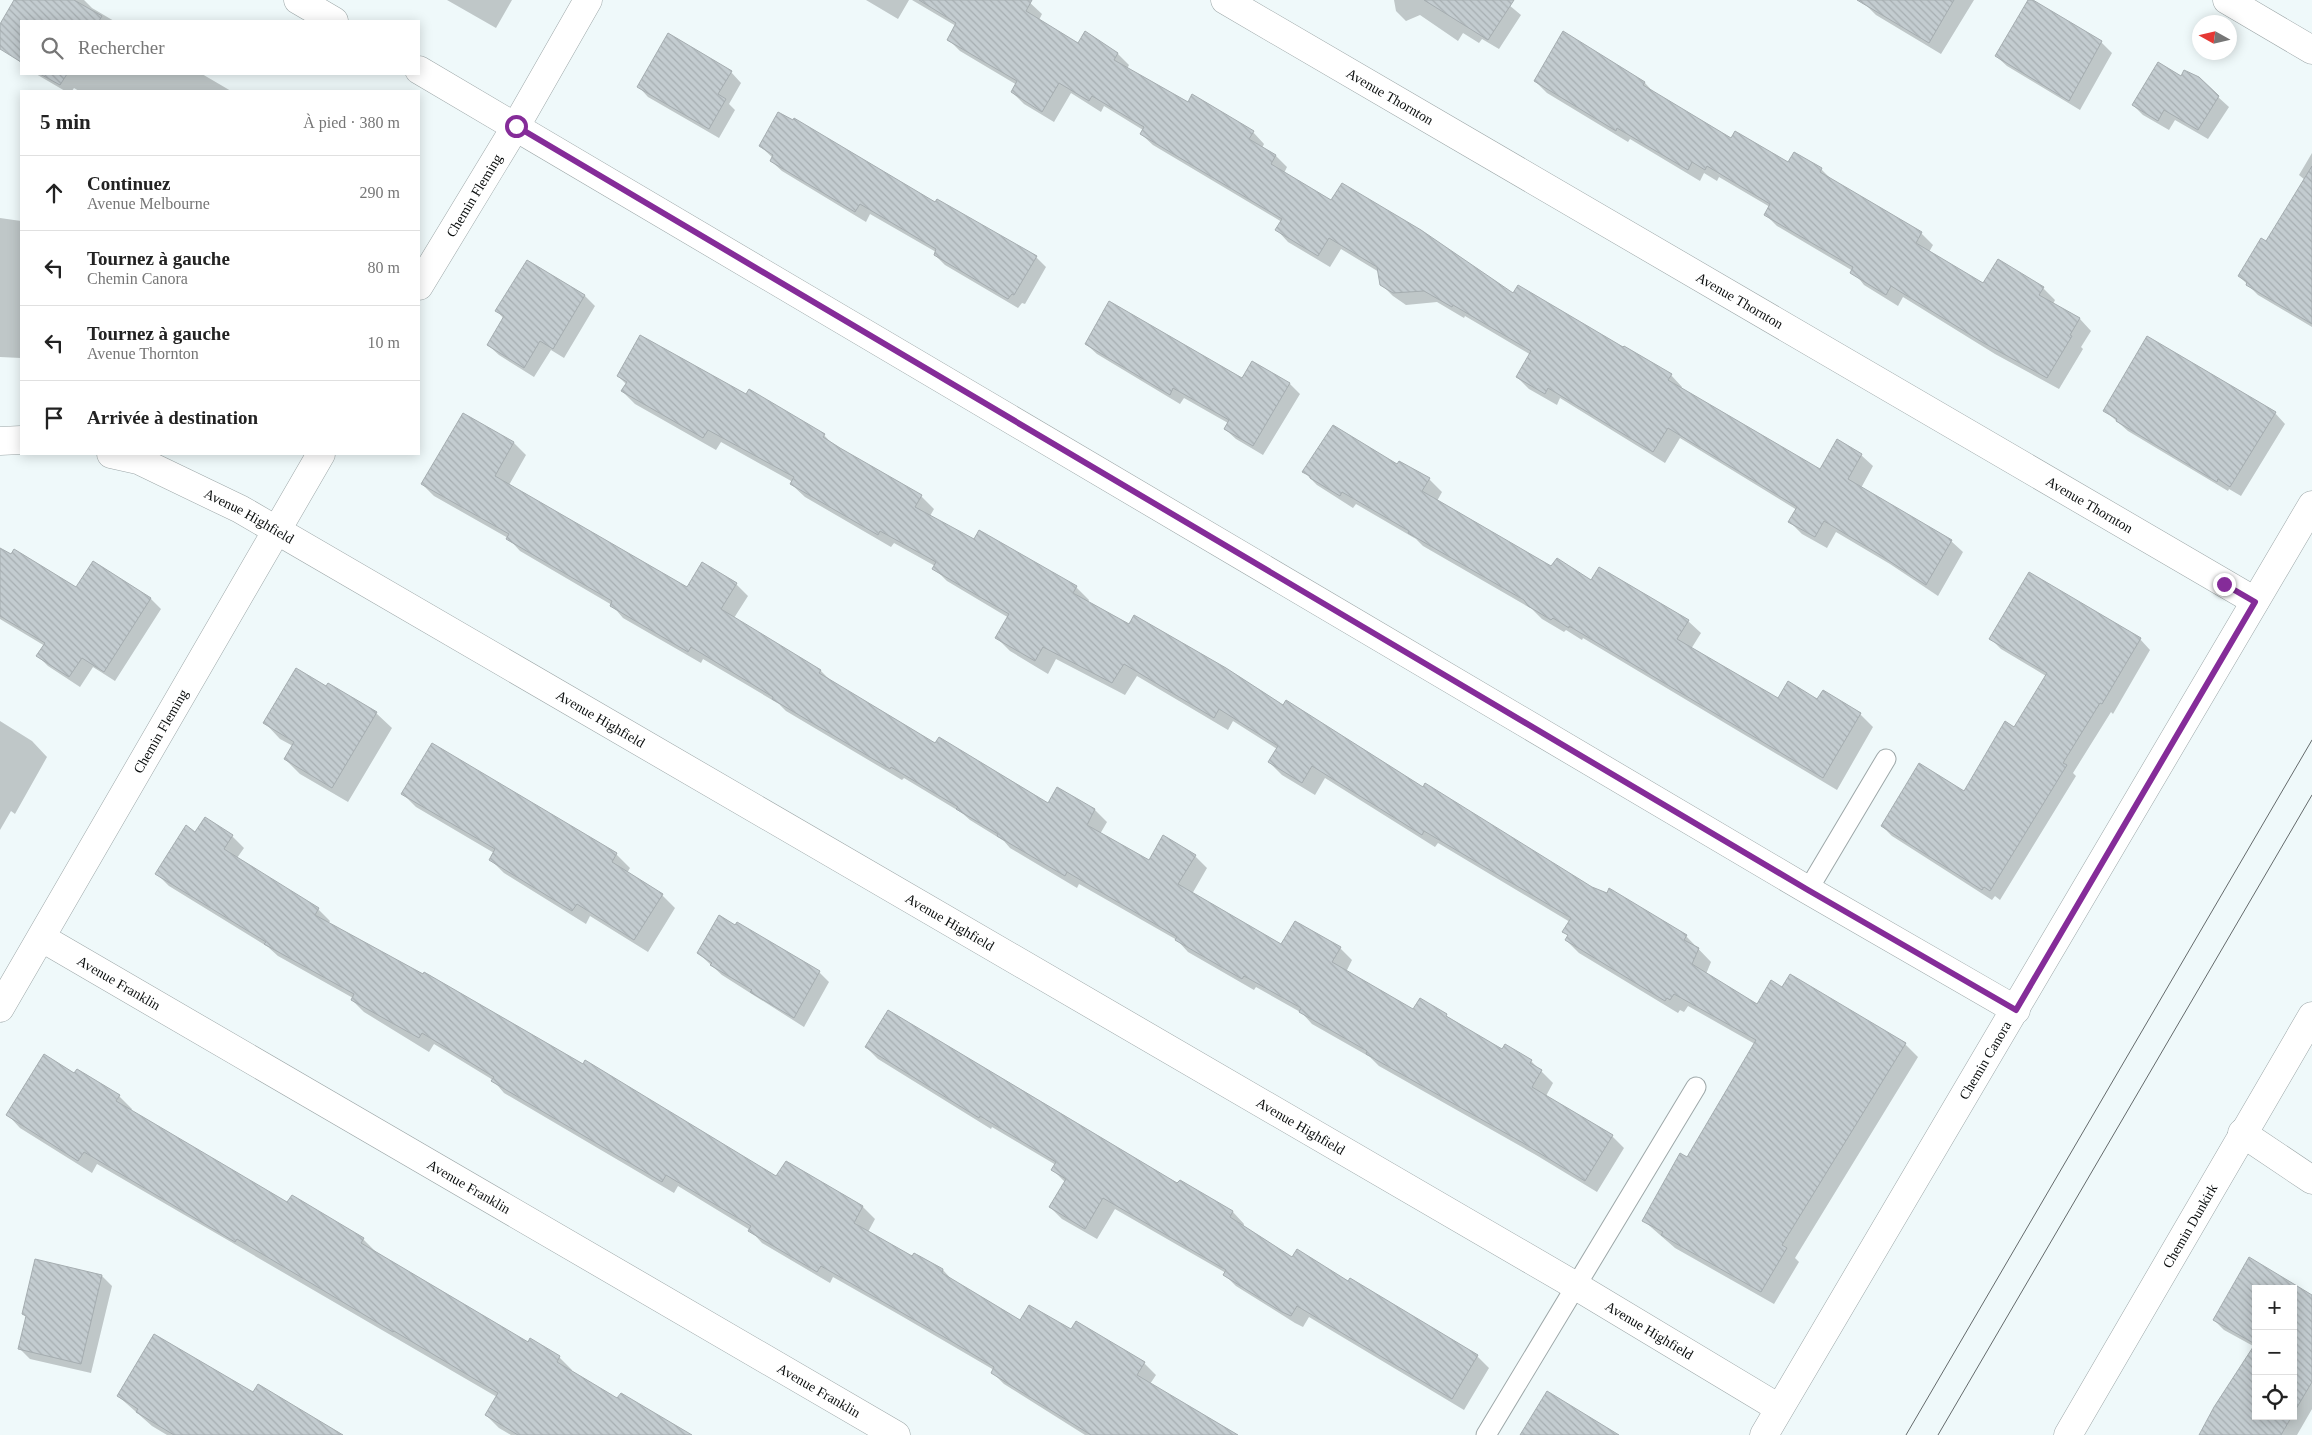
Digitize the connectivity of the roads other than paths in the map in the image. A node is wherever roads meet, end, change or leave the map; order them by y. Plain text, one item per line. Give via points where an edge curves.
1 (298, 0) edge
2 (588, 0) edge
3 (1224, 0) edge
4 (2227, 0) edge
5 (332, 20) edge
6 (2312, 50) edge
7 (420, 71) edge
8 (516, 126) junction
9 (420, 284) edge
10 (20, 440) edge
11 (0, 441) edge
12 (116, 455) edge
13 (320, 455) edge
14 (2312, 505) edge
15 (276, 530) junction
16 (2255, 602) junction
17 (1886, 759) dead end
18 (1808, 890) junction
19 (42, 938) junction
20 (0, 1008) edge
21 (2016, 1010) junction
22 (2312, 1016) edge
23 (1696, 1087) dead end
24 (2242, 1133) junction
25 (2312, 1180) edge
26 (1576, 1286) junction
27 (1779, 1408) junction
28 (896, 1435) edge
29 (1486, 1435) edge
30 (1764, 1435) edge
31 (2068, 1435) edge

1 - 5 street
2 - 8 street, Chemin Fleming
3 - 16 street, Avenue Thornton
4 - 6 street
7 - 8 street
8 - 9 street, Chemin Fleming
8 - 18 street
10 - 11 street
12 - 15 street, Avenue Highfield via 138,460
13 - 15 street, Chemin Fleming
14 - 16 street, Chemin Canora
15 - 19 street, Chemin Fleming
15 - 26 street, Avenue Highfield
16 - 21 street, Chemin Canora
17 - 18 lane
18 - 21 street
19 - 20 street, Chemin Fleming
19 - 28 street, Avenue Franklin
21 - 27 street, Chemin Canora
22 - 24 street, Chemin Dunkirk
23 - 26 lane
24 - 25 street
24 - 31 street, Chemin Dunkirk
26 - 27 street, Avenue Highfield
26 - 29 lane
27 - 30 street, Chemin Canora

